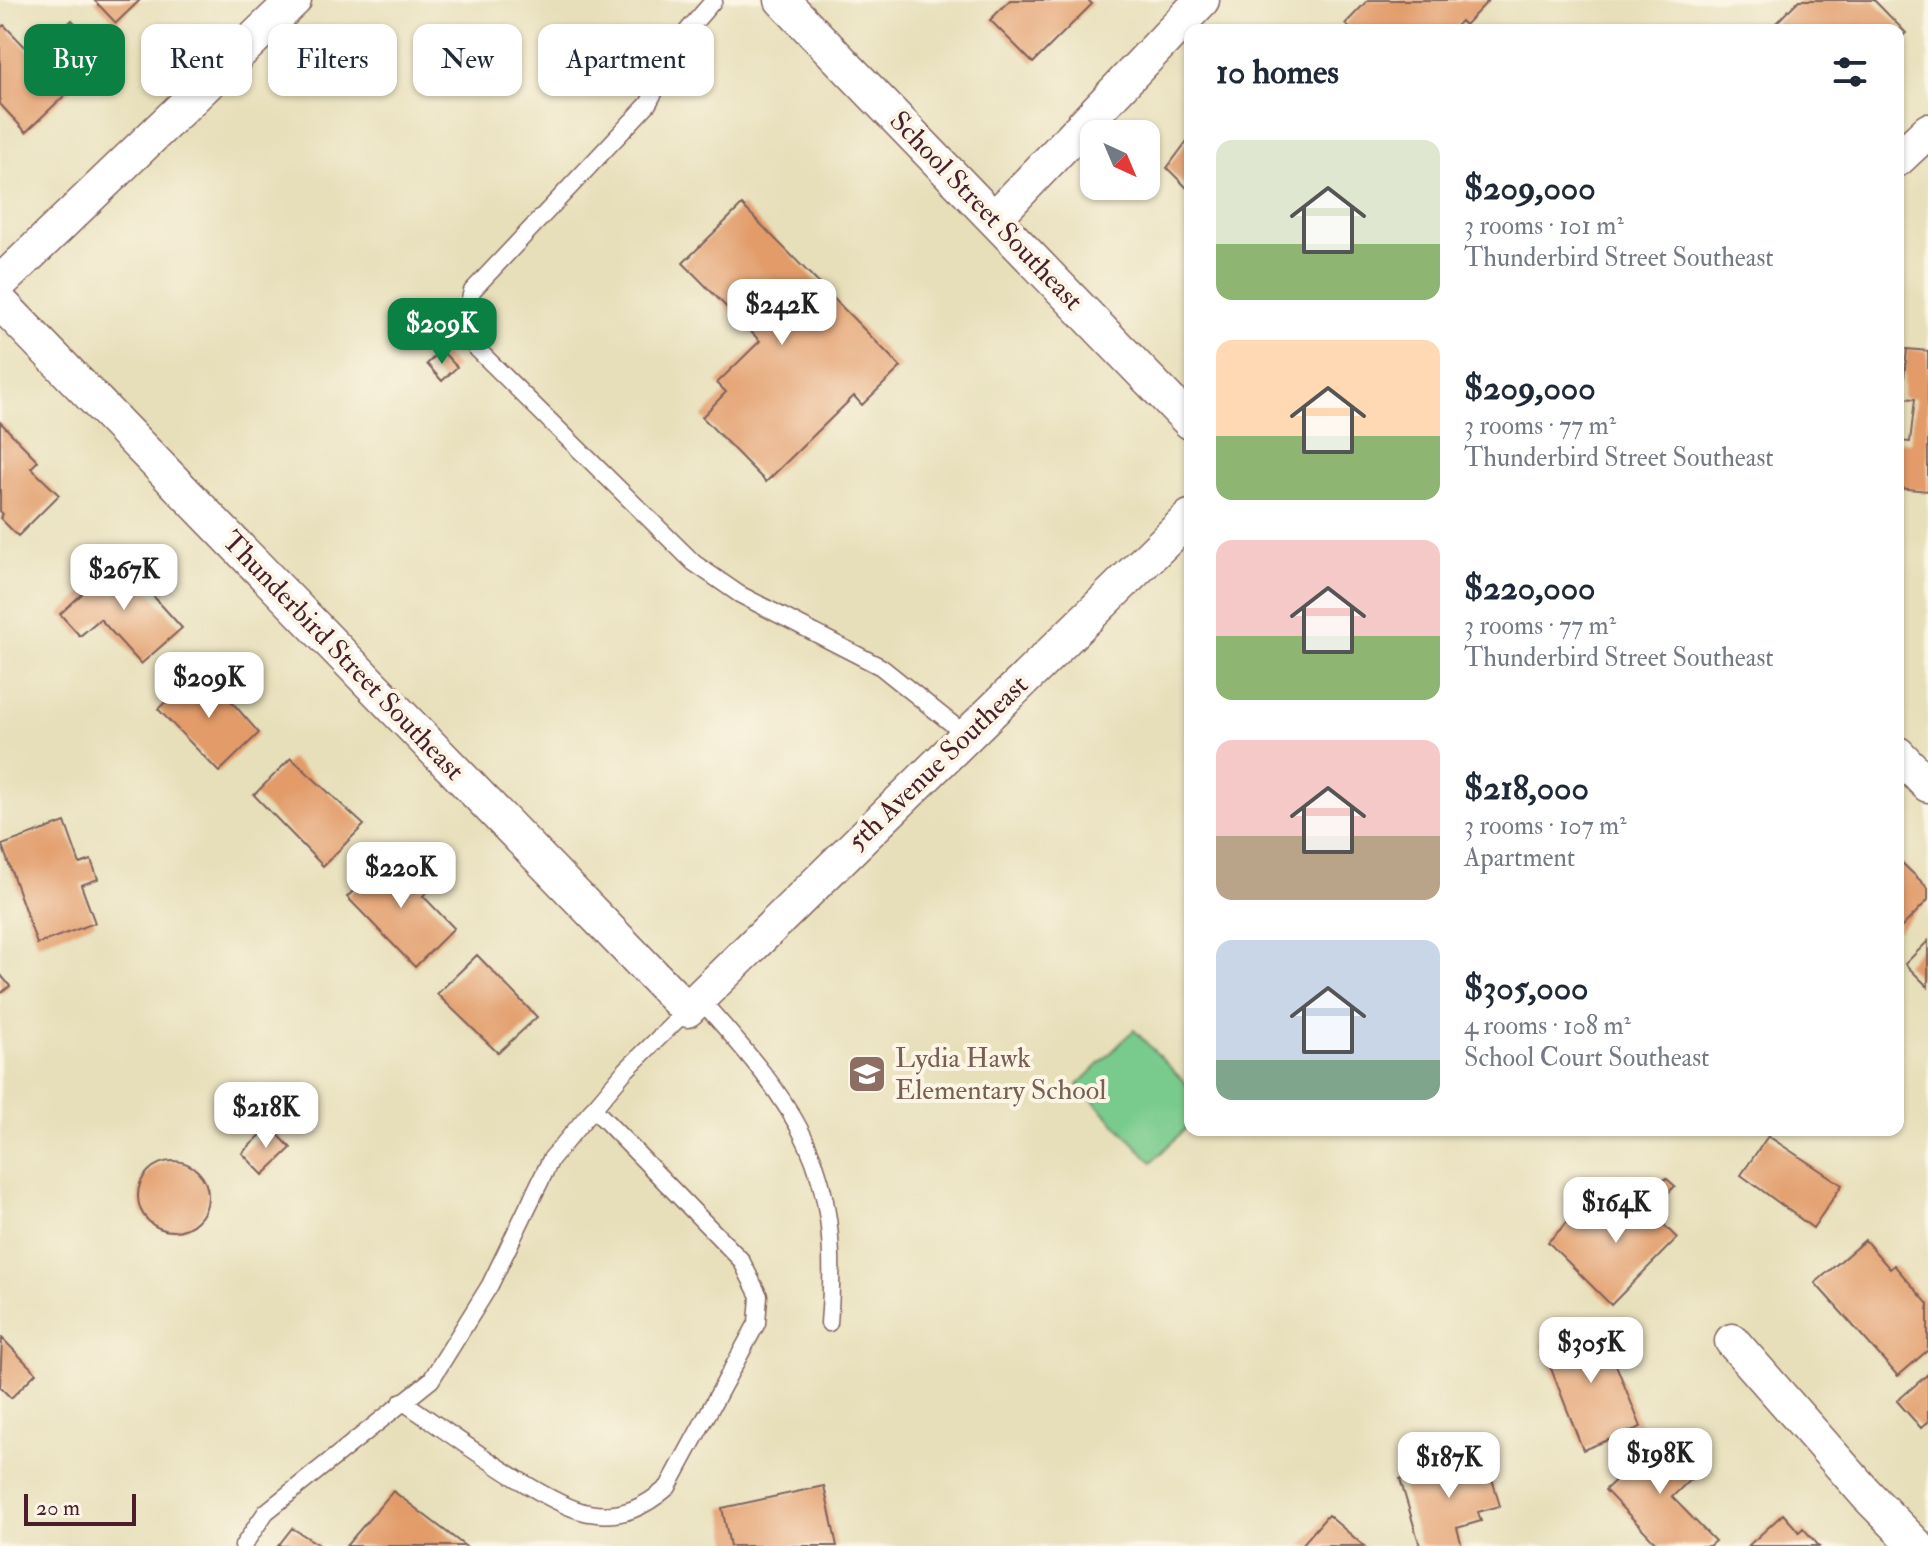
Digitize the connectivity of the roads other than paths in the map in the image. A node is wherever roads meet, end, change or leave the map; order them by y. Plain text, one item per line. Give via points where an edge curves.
1 (294, 0) edge
2 (714, 0) edge
3 (782, 0) edge
4 (1202, 0) edge
5 (1928, 131) edge
6 (1904, 153) edge
7 (994, 219) junction
8 (0, 283) edge
9 (0, 302) edge
10 (1184, 416) edge
11 (1184, 523) edge
12 (966, 735) junction
13 (1904, 760) edge
14 (1928, 785) edge
15 (693, 1004) junction
16 (593, 1108) junction
17 (829, 1323) dead end
18 (1732, 1341) dead end
19 (402, 1401) junction
20 (243, 1546) edge
21 (1917, 1546) edge

1 - 8 street
2 - 12 lane via 688,30 648,104 472,291 467,311 475,347 694,563 739,594 881,667
3 - 7 street, School Street Southeast
4 - 7 street
5 - 6 street
7 - 10 street, School Street Southeast
9 - 15 street, Thunderbird Street Southeast
11 - 12 street, 5th Avenue Southeast
12 - 15 street, 5th Avenue Southeast
13 - 14 street
15 - 16 lane
15 - 17 lane via 761,1066 793,1112 818,1167 829,1220
16 - 19 lane via 551,1159 490,1285 431,1380
16 - 19 lane via 741,1260 759,1296 757,1323 668,1487 647,1505 619,1514 588,1513 555,1501
18 - 21 street
19 - 20 lane via 266,1512

